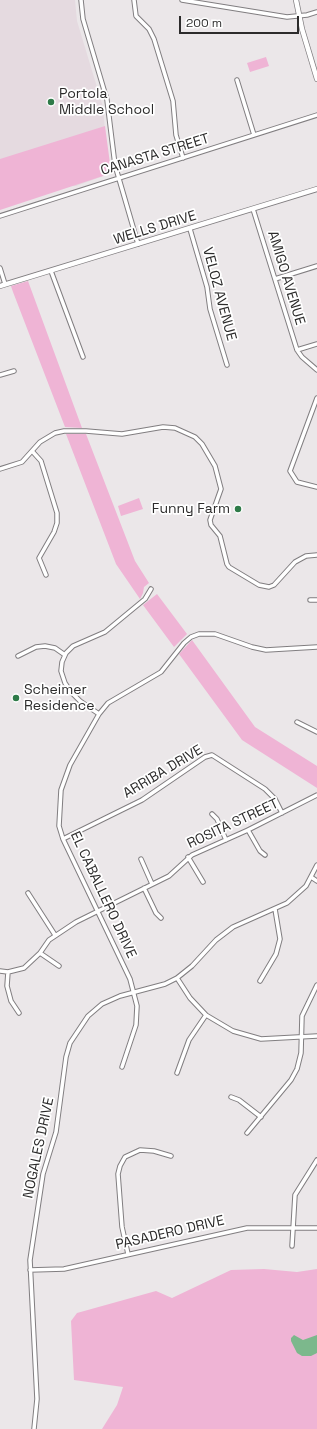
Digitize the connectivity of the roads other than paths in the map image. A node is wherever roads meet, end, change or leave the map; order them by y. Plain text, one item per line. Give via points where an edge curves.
1 (81, 0) edge
2 (134, 0) edge
3 (182, 0) edge
4 (217, 0) edge
5 (296, 0) edge
6 (217, 5) junction
7 (317, 12) edge
8 (299, 17) junction
9 (317, 79) edge
10 (237, 80) dead end
11 (317, 115) edge
12 (254, 135) junction
13 (182, 158) junction
14 (118, 177) junction
15 (317, 189) edge
16 (253, 209) junction
17 (0, 216) edge
18 (190, 229) junction
19 (138, 244) junction
20 (317, 266) edge
21 (0, 268) edge
22 (51, 271) junction
23 (275, 279) junction
24 (2, 285) edge
25 (317, 344) edge
26 (297, 350) junction
27 (83, 357) dead end
28 (228, 365) dead end
29 (14, 370) dead end
30 (317, 370) edge
31 (0, 375) edge
32 (317, 398) edge
33 (316, 405) edge
34 (32, 451) junction
35 (0, 469) edge
36 (317, 487) edge
37 (317, 555) edge
38 (46, 575) dead end
39 (151, 590) dead end
40 (310, 600) dead end
41 (317, 600) edge
42 (317, 647) edge
43 (65, 655) junction
44 (18, 656) dead end
45 (99, 714) junction
46 (297, 722) dead end
47 (317, 732) edge
48 (317, 795) edge
49 (282, 813) junction
50 (212, 814) dead end
51 (248, 830) junction
52 (63, 838) junction
53 (226, 840) junction
54 (265, 855) dead end
55 (188, 857) junction
56 (141, 859) dead end
57 (317, 865) edge
58 (311, 877) junction
59 (317, 881) edge
60 (204, 882) dead end
61 (152, 884) junction
62 (144, 888) junction
63 (28, 893) dead end
64 (275, 909) junction
65 (97, 910) junction
66 (161, 918) dead end
67 (55, 935) junction
68 (40, 953) junction
69 (59, 966) dead end
70 (0, 971) edge
71 (8, 972) junction
72 (177, 978) junction
73 (260, 981) dead end
74 (317, 985) edge
75 (134, 991) junction
76 (19, 1013) dead end
77 (206, 1015) junction
78 (317, 1036) edge
79 (301, 1037) junction
80 (122, 1067) dead end
81 (177, 1072) dead end
82 (231, 1097) dead end
83 (261, 1117) junction
84 (247, 1133) dead end
85 (171, 1156) dead end
86 (317, 1160) edge
87 (293, 1228) junction
88 (317, 1228) edge
89 (292, 1246) dead end
90 (128, 1254) junction
91 (30, 1270) junction
92 (34, 1429) edge

1 - 14 street via 82,19 107,100
2 - 13 street via 136,16 152,34 174,104 176,138
3 - 6 street
4 - 6 street
5 - 8 main road
6 - 8 street
7 - 8 street
8 - 9 main road
10 - 12 street
11 - 12 street, CANASTA STREET
12 - 13 street, CANASTA STREET
13 - 14 street, CANASTA STREET
14 - 17 street, CANASTA STREET
14 - 19 street
15 - 16 main road, WELLS DRIVE
16 - 18 main road, WELLS DRIVE
16 - 23 street, AMIGO AVENUE
18 - 19 main road, WELLS DRIVE
18 - 28 street, VELOZ AVENUE via 207,287 210,309
19 - 22 main road, WELLS DRIVE
20 - 23 street
21 - 24 street
22 - 24 main road, WELLS DRIVE
22 - 27 street
23 - 26 street, AMIGO AVENUE
25 - 26 street
26 - 30 street, AMIGO AVENUE
29 - 31 street
32 - 33 street
33 - 36 street via 290,471 297,482
34 - 35 street via 22,462
34 - 37 street via 46,438 64,431 122,434 163,427 175,428 202,444 215,466 221,489 210,520 220,536 229,567 259,585 270,587 295,562 306,556
34 - 38 street via 41,461 57,513 54,532 39,558
39 - 43 street via 145,599 105,632 73,646
40 - 41 street
42 - 45 street, EL CABALLERO DRIVE via 262,650 215,634 199,634 184,642 161,672 116,697
43 - 44 street via 55,648 45,646 36,647
43 - 45 street via 61,671 65,683 80,701
45 - 52 street, EL CABALLERO DRIVE via 70,765 63,785 59,826
46 - 47 street
48 - 49 street, ROSITA STREET
49 - 51 street, ROSITA STREET
49 - 52 street, ARRIBA DRIVE via 275,799 265,789 212,755 205,757 142,800
50 - 53 street via 217,819
51 - 53 street, ROSITA STREET
51 - 54 street
52 - 65 street, EL CABALLERO DRIVE
53 - 55 street, ROSITA STREET
55 - 60 street
55 - 61 street, ROSITA STREET via 173,873
56 - 61 street
57 - 58 street, NOGALES DRIVE
58 - 59 street
58 - 64 street, NOGALES DRIVE via 297,895
61 - 62 street, ROSITA STREET
62 - 65 street, ROSITA STREET
62 - 66 street
63 - 67 street
64 - 72 street, NOGALES DRIVE via 233,926
64 - 73 street via 280,940 276,954
65 - 67 street, ROSITA STREET
65 - 75 street, EL CABALLERO DRIVE
67 - 68 street, ROSITA STREET
68 - 69 street
68 - 71 street, ROSITA STREET via 24,968
70 - 71 street, ROSITA STREET
71 - 76 street via 7,986 11,1001
72 - 75 street, NOGALES DRIVE via 165,984
72 - 77 street via 190,998
74 - 79 street via 302,1016
75 - 80 street, EL CABALLERO DRIVE via 137,1006 136,1025
75 - 91 street, NOGALES DRIVE via 95,1009 77,1030 70,1043 56,1132 43,1174
77 - 79 street via 232,1031 248,1036 279,1040
77 - 81 street via 189,1040
78 - 79 street
79 - 83 street via 297,1069
82 - 83 street
83 - 84 street
85 - 90 street via 140,1150 125,1158 120,1166 118,1174 122,1227
86 - 87 street via 295,1195
87 - 88 street, PASADERO DRIVE
87 - 89 street
87 - 90 street, PASADERO DRIVE via 247,1228
90 - 91 street, PASADERO DRIVE via 64,1269
91 - 92 street, NOGALES DRIVE via 37,1392

